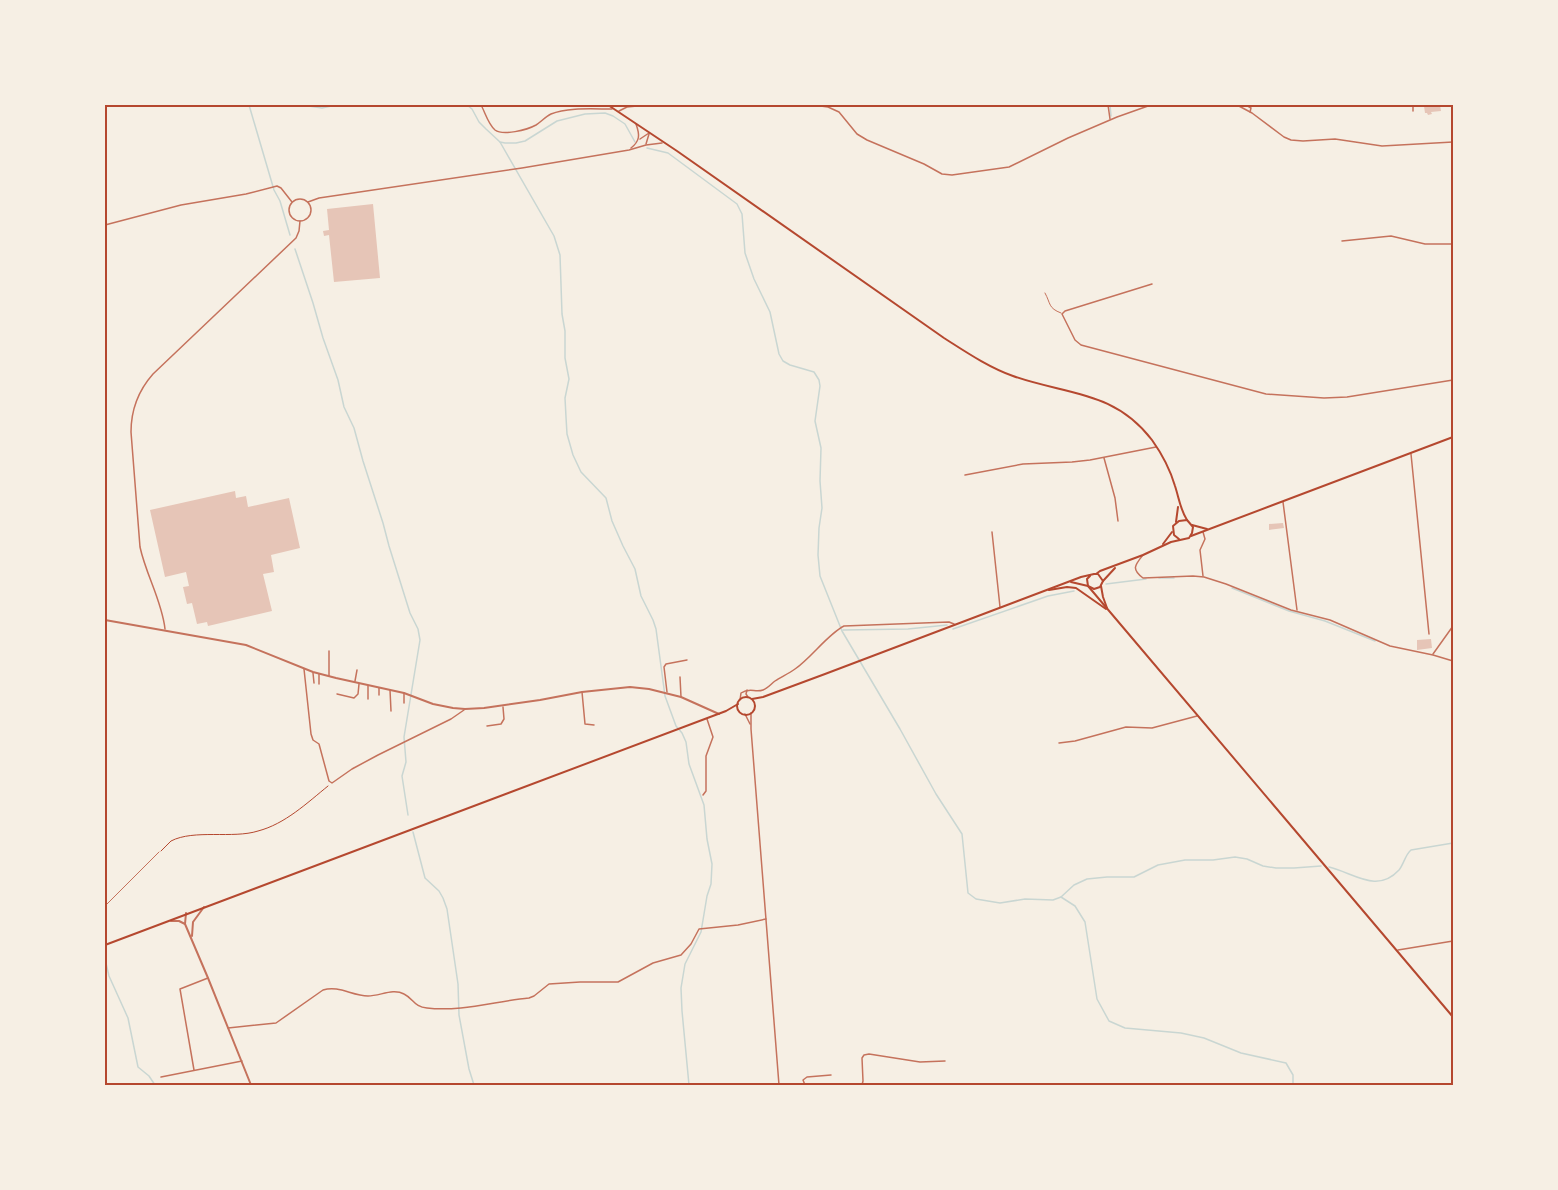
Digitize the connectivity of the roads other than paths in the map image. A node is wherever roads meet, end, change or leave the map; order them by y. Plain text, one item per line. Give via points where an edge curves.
1 (481, 105) edge
2 (608, 105) edge
3 (646, 105) edge
4 (813, 105) edge
5 (1108, 105) edge
6 (1157, 105) edge
7 (1237, 105) edge
8 (1246, 105) edge
9 (1413, 105) edge
10 (613, 109) junction
11 (1413, 111) dead end
12 (618, 112) junction
13 (1250, 112) junction
14 (1110, 120) junction
15 (636, 123) junction
16 (650, 132) junction
17 (639, 140) junction
18 (664, 142) junction
19 (1453, 142) edge
20 (646, 145) junction
21 (629, 150) junction
22 (292, 202) junction
23 (309, 202) junction
24 (300, 222) junction
25 (105, 225) edge
26 (1342, 241) dead end
27 (1453, 244) edge
28 (1152, 284) dead end
29 (1045, 293) dead end
30 (1062, 314) junction
31 (1453, 380) edge
32 (1453, 437) edge
33 (1156, 446) junction
34 (1411, 453) junction
35 (1104, 457) junction
36 (965, 475) dead end
37 (1283, 501) junction
38 (1179, 504) junction
39 (1186, 520) junction
40 (1118, 521) dead end
41 (1176, 522) junction
42 (1192, 525) junction
43 (1210, 529) junction
44 (1203, 531) junction
45 (992, 532) dead end
46 (1173, 532) junction
47 (1191, 536) junction
48 (1179, 539) junction
49 (1161, 546) junction
50 (1143, 555) junction
51 (1118, 565) junction
52 (1096, 574) junction
53 (1090, 576) junction
54 (1204, 577) junction
55 (1103, 581) junction
56 (1068, 582) junction
57 (1088, 586) junction
58 (1101, 586) junction
59 (1047, 590) junction
60 (1000, 608) junction
61 (1108, 610) junction
62 (1298, 611) junction
63 (105, 620) edge
64 (955, 625) junction
65 (1453, 626) edge
66 (165, 630) junction
67 (1430, 634) dead end
68 (329, 651) dead end
69 (1433, 655) junction
70 (687, 660) dead end
71 (1453, 661) edge
72 (303, 668) junction
73 (357, 670) dead end
74 (313, 672) junction
75 (319, 674) junction
76 (329, 676) junction
77 (680, 677) dead end
78 (314, 683) dead end
79 (357, 683) junction
80 (319, 684) dead end
81 (368, 685) junction
82 (379, 687) junction
83 (390, 689) junction
84 (747, 690) junction
85 (582, 692) junction
86 (404, 693) junction
87 (667, 693) junction
88 (337, 694) dead end
89 (379, 695) dead end
90 (681, 697) junction
91 (763, 697) junction
92 (750, 698) junction
93 (368, 699) dead end
94 (739, 702) junction
95 (404, 703) dead end
96 (755, 704) junction
97 (503, 705) junction
98 (465, 709) junction
99 (391, 711) dead end
100 (726, 711) junction
101 (740, 712) junction
102 (751, 713) junction
103 (719, 714) junction
104 (745, 714) junction
105 (1197, 716) junction
106 (707, 718) junction
107 (594, 725) dead end
108 (751, 725) junction
109 (487, 726) dead end
110 (1059, 743) dead end
111 (703, 795) dead end
112 (159, 852) road end
113 (105, 906) edge
114 (204, 907) junction
115 (186, 913) junction
116 (766, 919) junction
117 (165, 921) junction
118 (193, 922) junction
119 (185, 924) junction
120 (192, 938) junction
121 (1453, 941) edge
122 (105, 945) edge
123 (1396, 950) junction
124 (208, 978) junction
125 (1453, 1017) edge
126 (228, 1028) junction
127 (945, 1061) dead end
128 (242, 1062) junction
129 (194, 1070) junction
130 (831, 1075) dead end
131 (161, 1077) dead end
132 (251, 1085) edge
133 (779, 1085) edge
134 (805, 1085) edge
135 (862, 1085) edge
136 (866, 1085) edge
137 (877, 1085) edge

1 - 10 street via 497,132 527,129 565,111
2 - 10 main road
3 - 12 street
4 - 14 street via 834,109 862,138 945,175 1009,167
5 - 14 street
6 - 14 street
7 - 13 street
8 - 13 street
9 - 11 street
10 - 12 main road
12 - 15 main road
13 - 19 street via 1291,140 1335,139 1382,146
15 - 16 main road
15 - 17 street
16 - 17 street
16 - 18 main road
16 - 20 street
17 - 21 street
18 - 20 street
18 - 33 main road via 962,349 1010,375 1106,403 1133,420
20 - 21 street
21 - 23 street
22 - 23 street
22 - 24 street via 289,213
22 - 25 street via 277,186
23 - 24 street via 311,213
24 - 66 street via 293,241 153,374 135,403 131,432 140,547
26 - 27 street via 1391,236 1425,244
28 - 30 street
29 - 30 lane via 1053,310
30 - 31 street via 1081,345 1266,394 1347,397
32 - 34 main road
33 - 35 street
33 - 38 main road via 1172,476
34 - 37 main road
34 - 67 street
35 - 36 street via 1023,464
35 - 40 street
37 - 43 main road
37 - 62 street
38 - 39 main road
38 - 41 main road
39 - 41 main road
39 - 42 main road
41 - 46 main road
42 - 43 main road
42 - 47 main road
43 - 44 main road
44 - 47 main road
44 - 54 street via 1205,539 1200,550
45 - 60 street
46 - 48 main road
46 - 49 main road
47 - 48 main road
48 - 49 main road
49 - 50 main road
50 - 51 main road
50 - 54 street via 1135,569 1143,578
51 - 52 main road
51 - 55 main road
52 - 53 main road
52 - 55 main road
53 - 56 main road
53 - 57 main road
54 - 62 street
55 - 58 main road
56 - 57 main road
56 - 59 main road
57 - 58 main road via 1094,590
57 - 61 main road
58 - 61 main road
59 - 60 main road
59 - 61 main road via 1072,587
60 - 64 main road
61 - 105 main road
62 - 69 street via 1390,646
63 - 66 street
64 - 84 street via 949,622 844,626 793,671 764,690
64 - 91 main road
65 - 69 street
66 - 72 street via 246,645
68 - 76 street
69 - 71 street
70 - 87 street via 664,667
72 - 74 street
72 - 98 street via 311,735 319,744 332,783
73 - 79 street
74 - 75 street
74 - 78 street
75 - 76 street
75 - 80 street
76 - 79 street
77 - 90 street
79 - 81 street
79 - 88 street via 358,694 354,698
81 - 82 street
81 - 93 street
82 - 83 street
82 - 89 street
83 - 86 street
83 - 99 street
84 - 92 street
84 - 94 street via 741,693
85 - 87 street via 630,687
85 - 97 street
85 - 107 street via 584,722
86 - 95 street
86 - 98 street via 433,704
87 - 90 street
90 - 103 street
91 - 92 main road
91 - 96 main road
92 - 94 main road
92 - 96 main road
94 - 100 main road
94 - 101 main road
96 - 102 main road
97 - 98 street
97 - 109 street via 501,724
100 - 101 main road
100 - 103 main road
101 - 104 main road
102 - 104 main road
102 - 108 street
103 - 106 main road
104 - 108 street
105 - 110 street via 1152,728 1126,728
105 - 123 main road
106 - 111 street via 713,736 705,756
106 - 114 main road
108 - 116 street
112 - 113 lane
114 - 115 main road
114 - 118 street
115 - 117 main road
115 - 118 street
115 - 119 street
116 - 126 street via 699,929 681,956 654,963 618,982 549,984 529,998 433,1009 419,1007 402,993 364,996 330,988 276,1023
116 - 133 street
117 - 119 street
117 - 122 main road
118 - 120 street
119 - 120 street
120 - 124 street
121 - 123 street
123 - 125 main road
124 - 126 street
124 - 129 street via 180,989
126 - 128 street
127 - 135 street via 864,1055
128 - 129 street
128 - 132 street
129 - 131 street
130 - 134 street via 807,1077 803,1080
136 - 137 street

